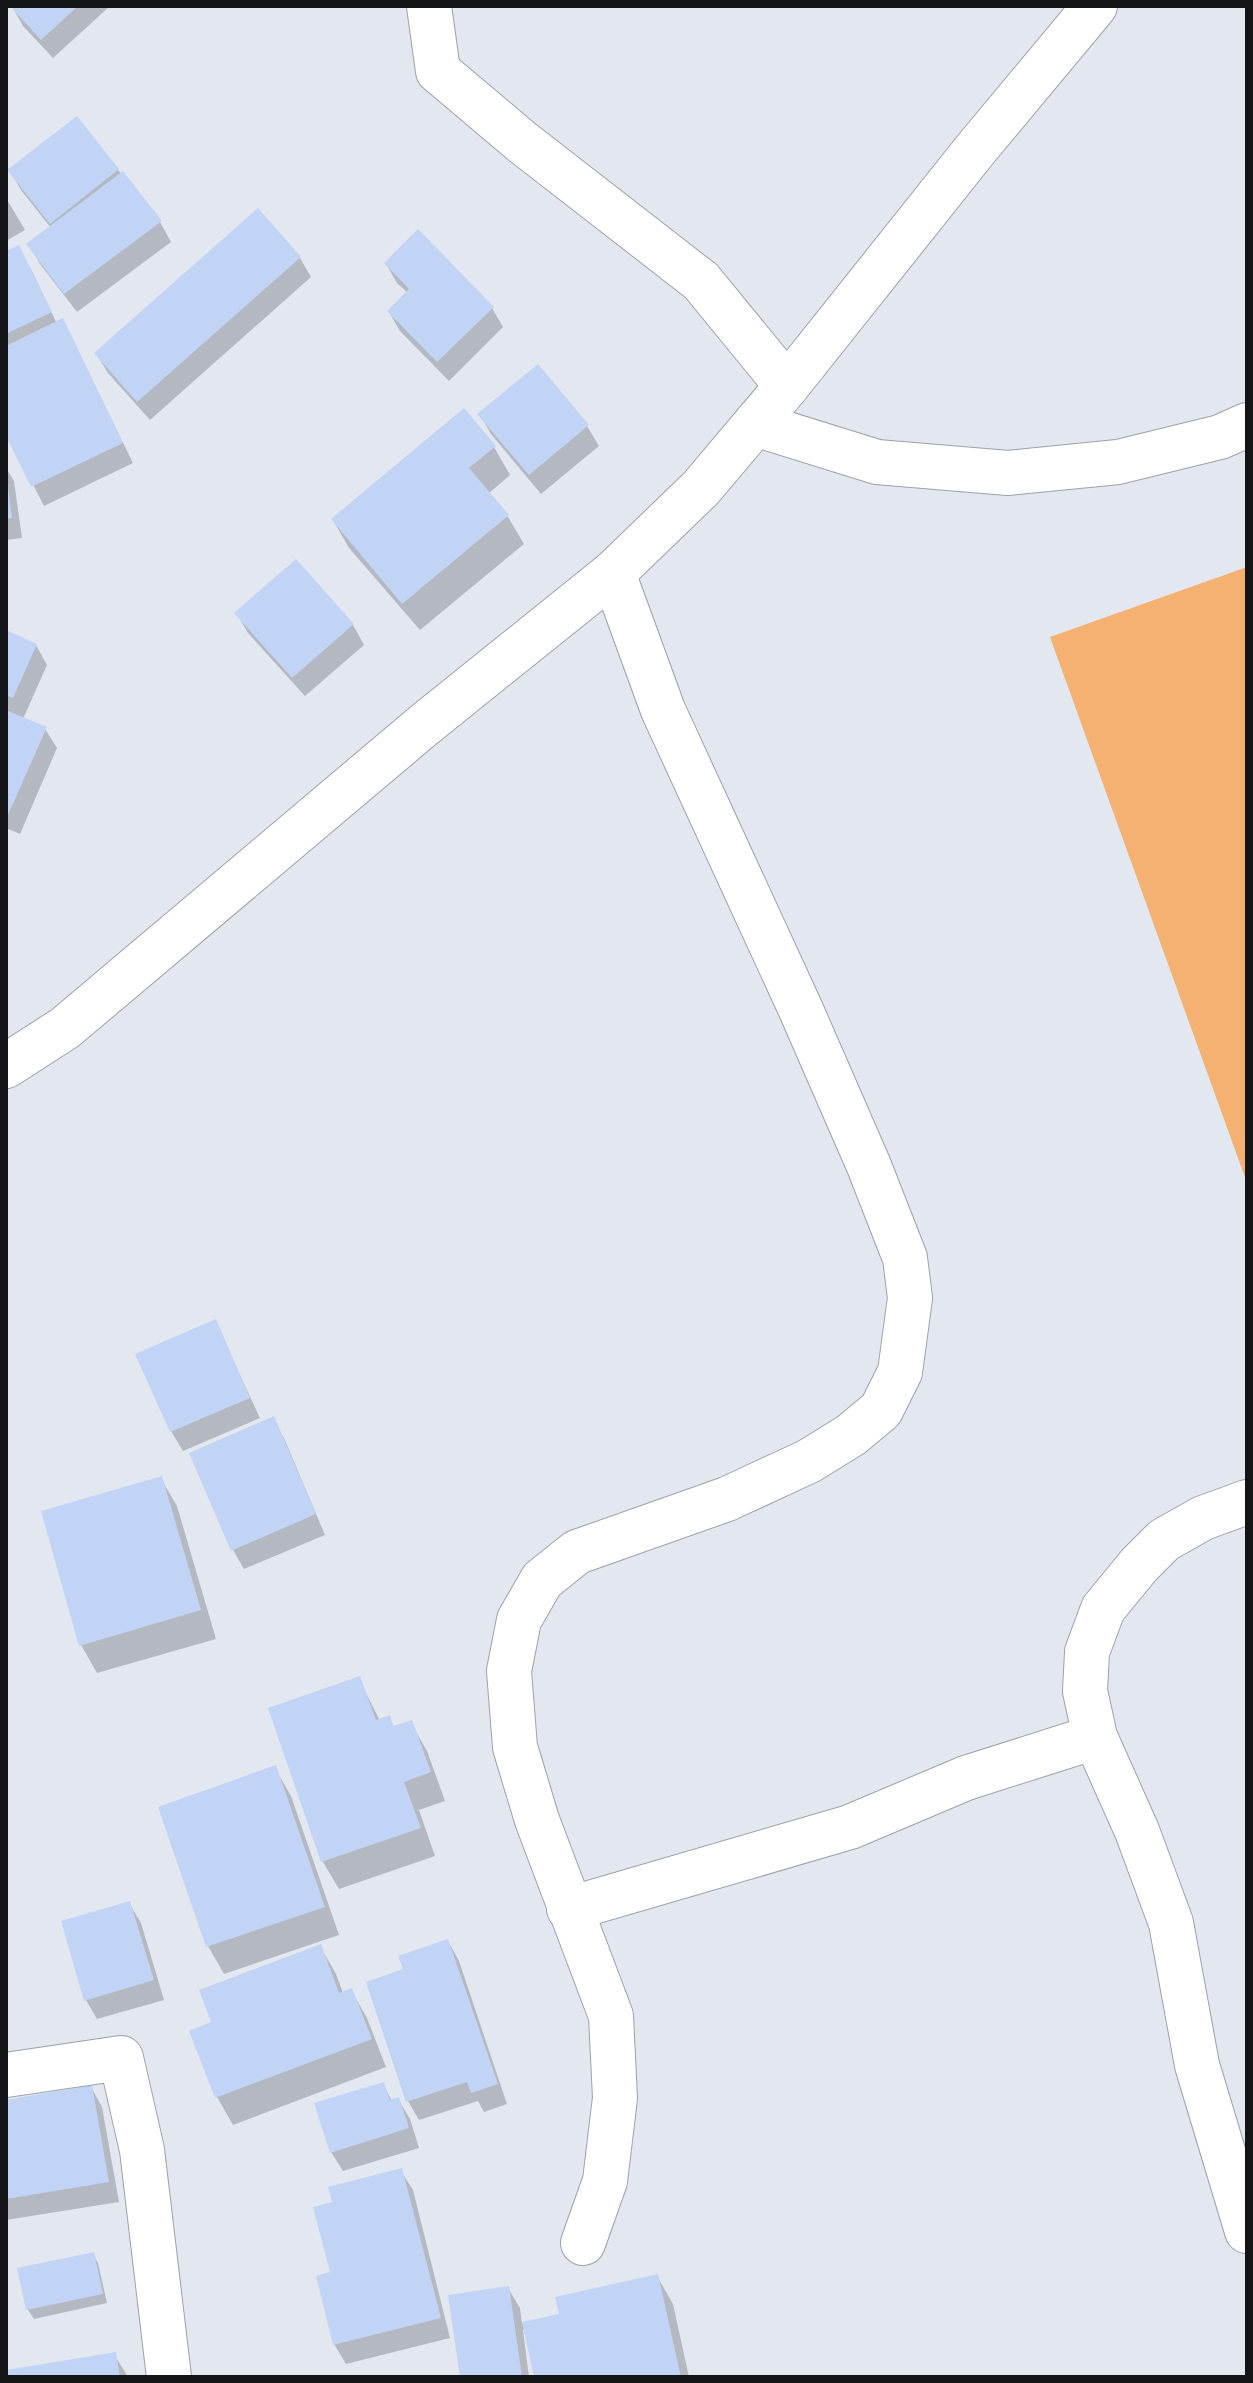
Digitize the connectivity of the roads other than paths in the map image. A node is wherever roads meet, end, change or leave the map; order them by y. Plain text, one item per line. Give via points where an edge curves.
1 (429, 6) edge
2 (1095, 6) edge
3 (787, 386) junction
4 (755, 424) junction
5 (1247, 425) edge
6 (613, 573) junction
7 (6, 1066) edge
8 (1247, 1502) edge
9 (1095, 1737) junction
10 (569, 1909) junction
11 (6, 2075) edge
12 (1247, 2231) edge
13 (583, 2243) dead end
14 (169, 2377) edge

1 - 3 street via 438,71 701,281
2 - 3 street
3 - 4 street
4 - 5 street via 877,462 1008,473 1118,462 1220,437
4 - 6 street via 701,488
6 - 7 street via 65,1028
6 - 10 street via 663,710 869,1166 905,1258 910,1298 900,1372 881,1410 851,1435 727,1499 577,1552 542,1580 519,1620 509,1671 515,1747
8 - 9 street via 1164,1540 1103,1609 1087,1652 1085,1691
9 - 10 street via 966,1778 850,1827
9 - 12 street via 1171,1923 1197,2065
10 - 13 street via 611,2016 615,2098 605,2181
11 - 14 street via 121,2058 142,2150

